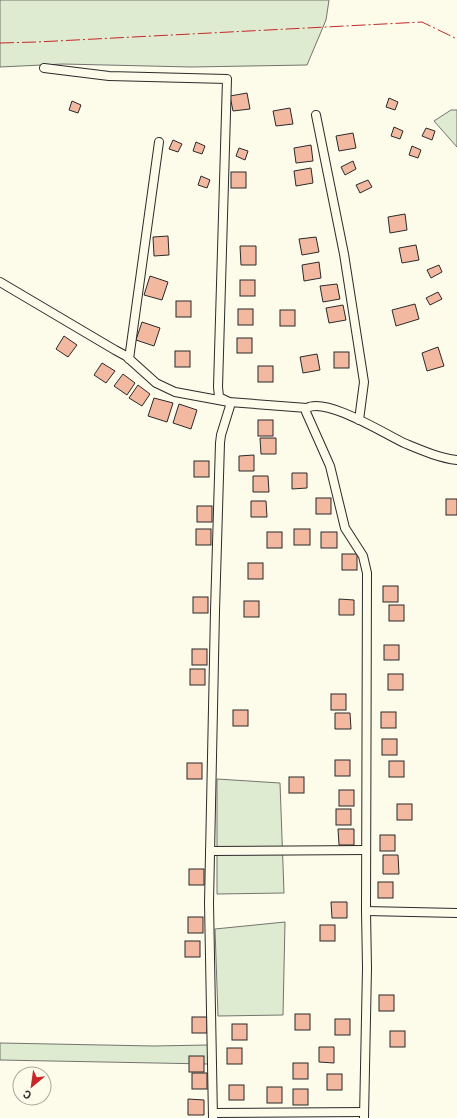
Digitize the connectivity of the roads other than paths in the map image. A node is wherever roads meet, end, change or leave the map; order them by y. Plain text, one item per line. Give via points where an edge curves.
1 (44, 68) dead end
2 (316, 115) dead end
3 (159, 142) dead end
4 (0, 282) edge
5 (129, 359) junction
6 (230, 402) junction
7 (307, 408) junction
8 (359, 420) junction
9 (457, 460) edge
10 (366, 850) junction
11 (210, 851) junction
12 (366, 911) junction
13 (457, 913) edge
14 (213, 1115) edge
15 (364, 1115) edge

1 - 6 street via 109,76 227,79 218,386 219,396
2 - 8 street via 344,254 364,382
3 - 5 street
4 - 5 street
5 - 6 street via 156,383 175,392
6 - 7 street
6 - 11 street via 220,443
7 - 8 street via 322,406
7 - 10 street via 306,412 330,466 345,528 363,556 367,573
8 - 9 street via 404,443 444,459
10 - 11 street
10 - 12 street
11 - 14 street
12 - 13 street
12 - 15 street
14 - 15 street

